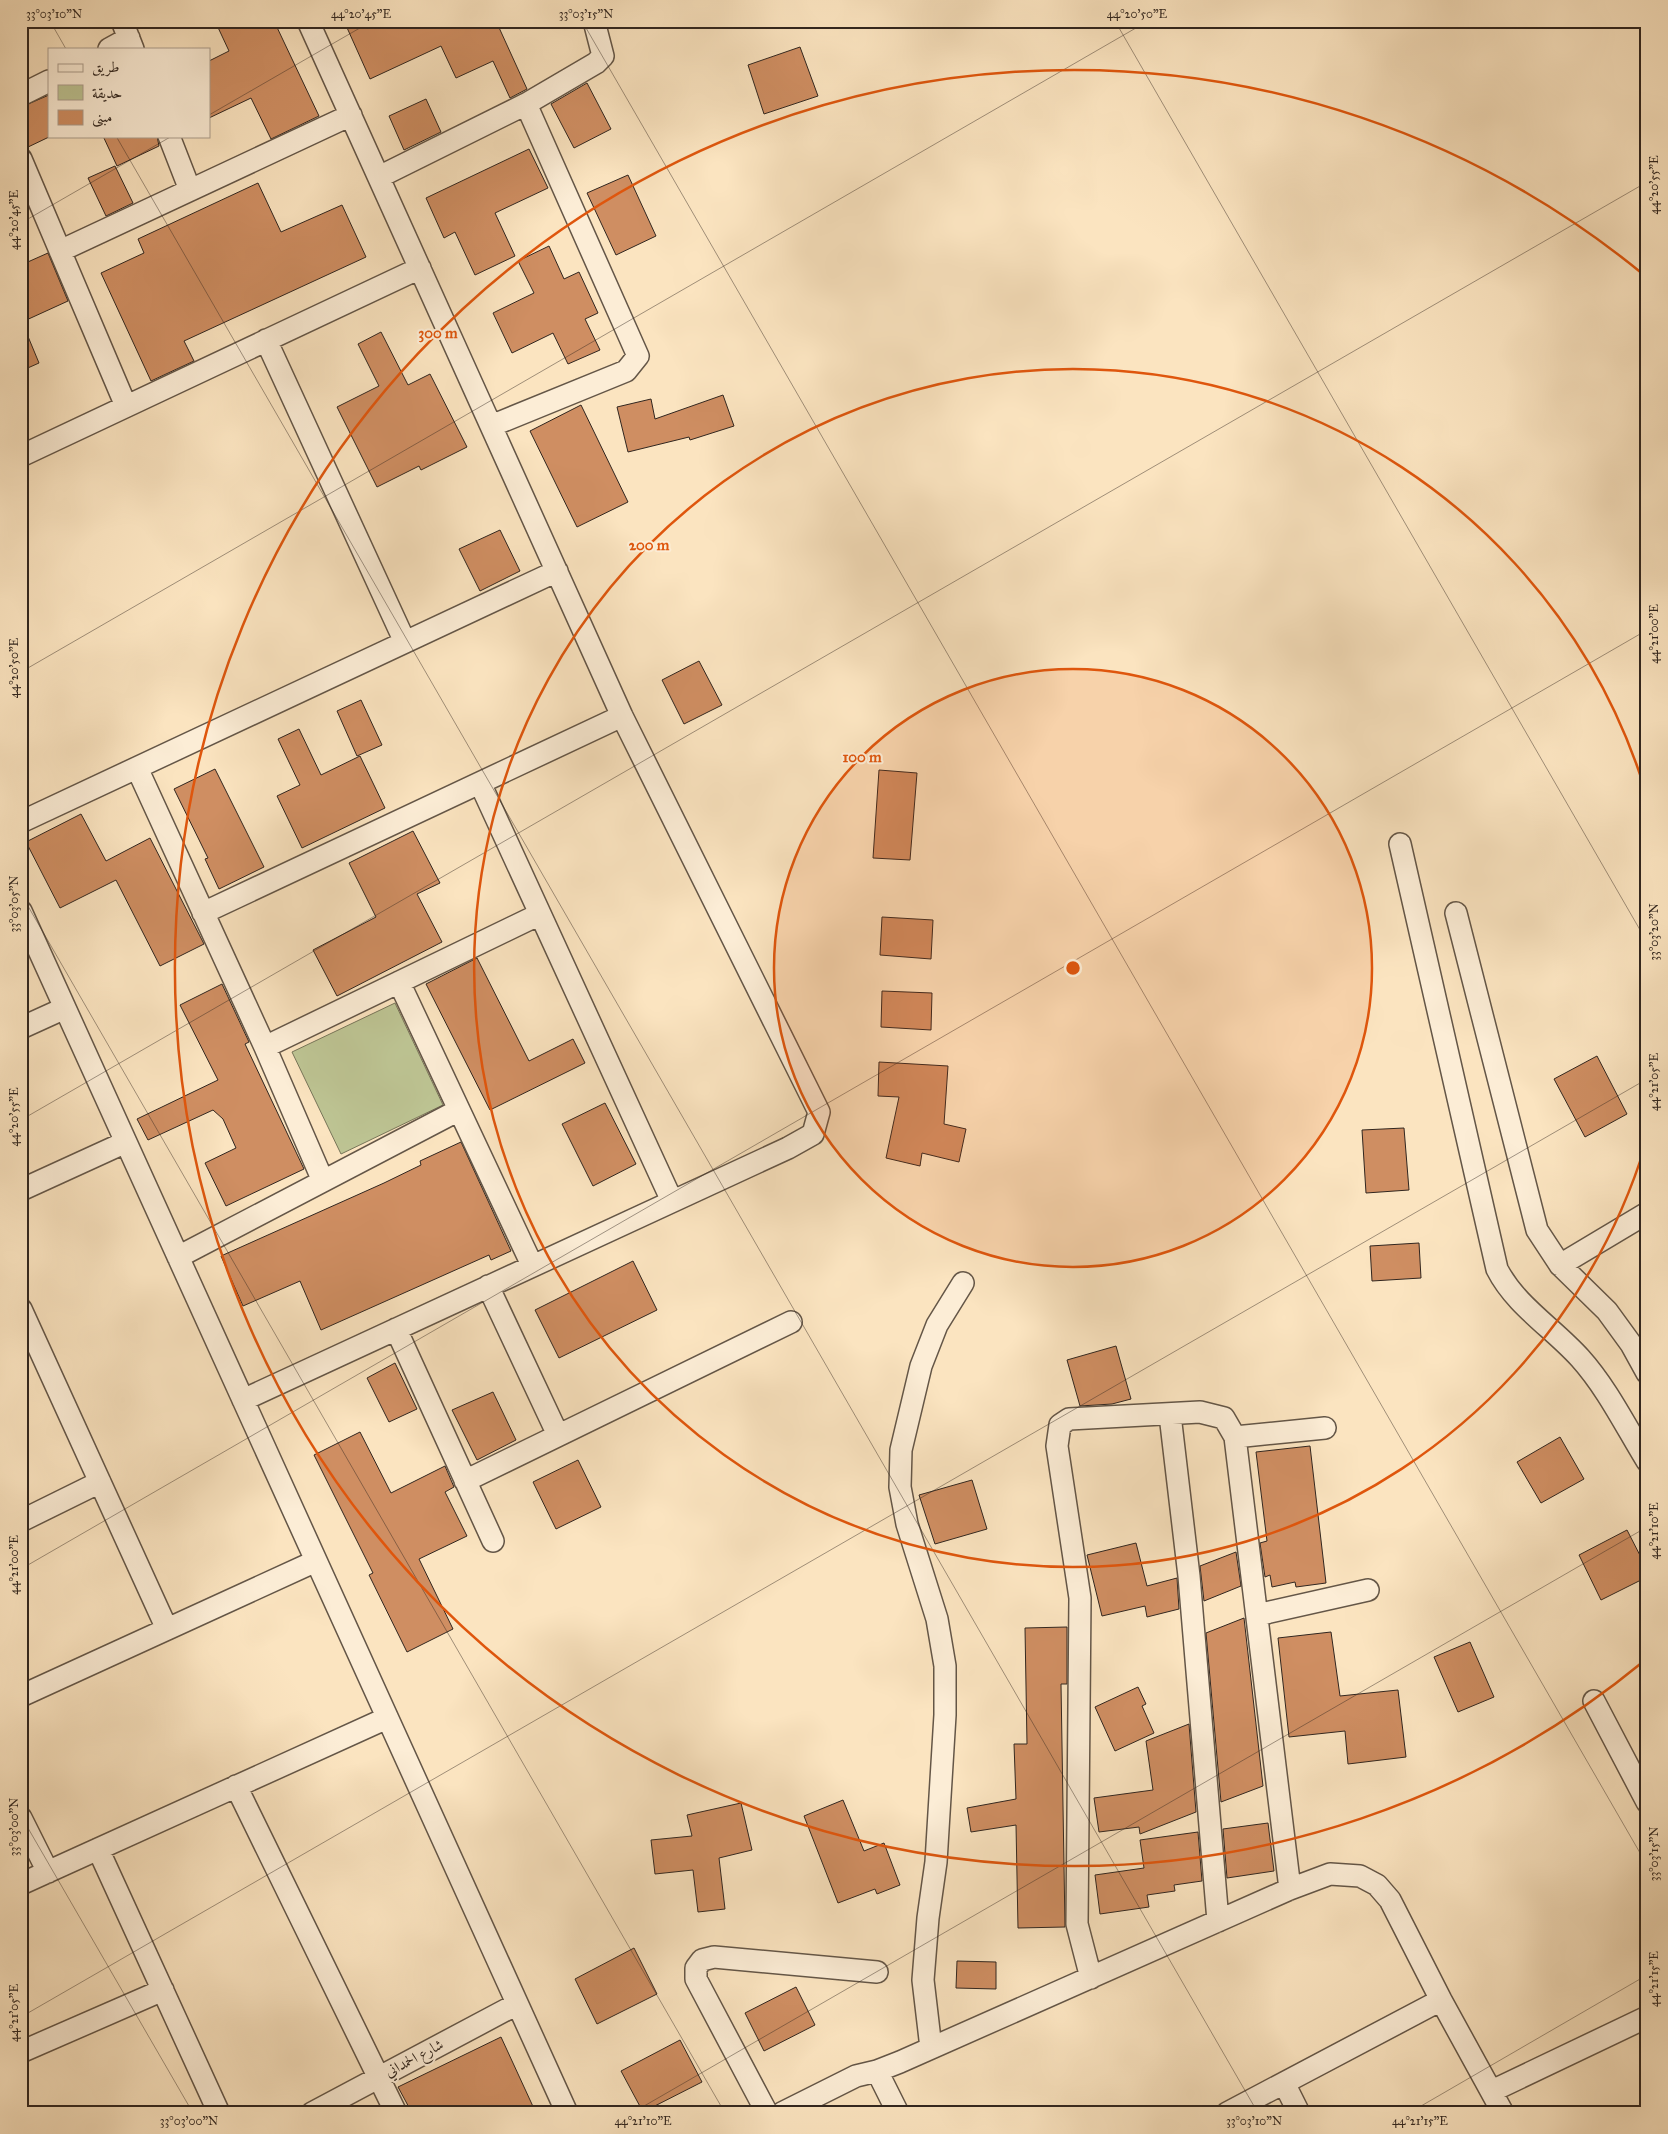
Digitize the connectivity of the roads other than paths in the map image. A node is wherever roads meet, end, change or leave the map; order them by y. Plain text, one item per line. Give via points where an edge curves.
1 (308, 21) edge
2 (594, 21) edge
3 (128, 36) edge
4 (110, 48) edge
5 (48, 82) edge
6 (21, 95) edge
7 (526, 104) junction
8 (350, 115) junction
9 (170, 138) edge
10 (21, 159) edge
11 (379, 177) junction
12 (190, 190) junction
13 (60, 251) junction
14 (420, 268) junction
15 (266, 340) junction
16 (126, 406) junction
17 (491, 426) junction
18 (21, 456) edge
19 (557, 571) junction
20 (405, 642) junction
21 (622, 716) junction
22 (137, 768) junction
23 (480, 783) junction
24 (21, 822) edge
25 (1400, 844) dead end
26 (21, 911) edge
27 (203, 913) junction
28 (1456, 913) dead end
29 (540, 914) junction
30 (399, 982) junction
31 (65, 1008) junction
32 (21, 1028) edge
33 (264, 1047) junction
34 (459, 1110) junction
35 (126, 1142) junction
36 (323, 1181) junction
37 (21, 1190) edge
38 (672, 1201) junction
39 (1647, 1213) edge
40 (178, 1257) junction
41 (1560, 1265) junction
42 (532, 1266) junction
43 (963, 1283) dead end
44 (488, 1286) junction
45 (21, 1309) edge
46 (791, 1322) dead end
47 (396, 1329) junction
48 (1647, 1373) edge
49 (243, 1400) junction
50 (1170, 1415) junction
51 (1325, 1428) dead end
52 (558, 1435) junction
53 (1235, 1437) junction
54 (1647, 1461) edge
55 (465, 1481) junction
56 (100, 1482) junction
57 (21, 1520) edge
58 (493, 1541) dead end
59 (316, 1561) junction
60 (1368, 1590) dead end
61 (1257, 1615) junction
62 (167, 1629) junction
63 (21, 1696) edge
64 (1594, 1702) dead end
65 (387, 1718) junction
66 (236, 1786) junction
67 (1647, 1802) edge
68 (21, 1818) edge
69 (98, 1849) junction
70 (48, 1872) junction
71 (21, 1884) edge
72 (1290, 1889) junction
73 (1218, 1921) junction
74 (877, 1972) dead end
75 (1091, 1978) junction
76 (163, 1990) junction
77 (1441, 2000) junction
78 (517, 2004) junction
79 (1647, 2018) edge
80 (931, 2048) junction
81 (21, 2052) edge
82 (877, 2071) junction
83 (378, 2077) junction
84 (1284, 2082) junction
85 (1492, 2091) junction
86 (220, 2113) edge
87 (312, 2113) edge
88 (396, 2113) edge
89 (567, 2113) edge
90 (767, 2113) edge
91 (782, 2113) edge
92 (898, 2113) edge
93 (1227, 2113) edge
94 (1299, 2113) edge
95 (1504, 2113) edge

1 - 8 street
2 - 7 street via 603,56
3 - 4 street
5 - 6 street
7 - 11 street
7 - 17 street via 638,356 626,370
8 - 11 street
8 - 12 street
9 - 12 street
10 - 13 street
11 - 14 street
12 - 13 street
13 - 16 street
14 - 15 street
14 - 17 street
15 - 16 street
15 - 20 street
16 - 18 street
17 - 19 street
19 - 20 street
19 - 21 street
20 - 22 street
21 - 23 street
21 - 38 street via 819,1112 813,1134
22 - 24 street
22 - 27 street
23 - 27 street
23 - 29 street
25 - 54 street via 1496,1269 1506,1286 1581,1359
26 - 31 street
27 - 33 street
28 - 41 street via 1537,1230
29 - 30 street
29 - 38 street
30 - 33 street
30 - 34 street
31 - 32 street
31 - 35 street
33 - 36 street
34 - 36 street
34 - 42 street
35 - 37 street
35 - 40 street
36 - 40 street
38 - 42 street
39 - 41 street
40 - 49 street
41 - 48 street via 1607,1311
42 - 44 street
43 - 80 street via 937,1326 921,1366 901,1450 900,1487 907,1524 937,1619 945,1666 936,1862 923,1980
44 - 47 street
44 - 52 street
45 - 56 street
46 - 52 street
47 - 49 street
47 - 55 street
49 - 59 street
50 - 53 street via 1200,1412 1224,1418
50 - 73 street via 1189,1576
50 - 75 street via 1069,1419 1060,1426 1057,1446 1080,1598 1077,1924
51 - 53 street
52 - 55 street
53 - 61 street
55 - 58 street
56 - 57 street
56 - 62 street
59 - 62 street
59 - 65 street
60 - 61 street
61 - 72 street
62 - 63 street
64 - 67 street
65 - 66 street
65 - 78 street
66 - 69 street
66 - 83 street
68 - 70 street
69 - 70 street
69 - 76 street
70 - 71 street
72 - 73 street
72 - 77 street via 1330,1874 1360,1876 1377,1885 1390,1900
73 - 75 street
74 - 90 street via 714,1957 702,1960 696,1968 696,1978
75 - 80 street
76 - 81 street
76 - 86 street
77 - 84 street
77 - 85 street
78 - 83 street, شارع الحمداني
78 - 89 street
79 - 85 street
80 - 82 street
82 - 91 street via 856,2076
82 - 92 street
83 - 87 street, شارع الحمداني
83 - 88 street
84 - 93 street
84 - 94 street
85 - 95 street

